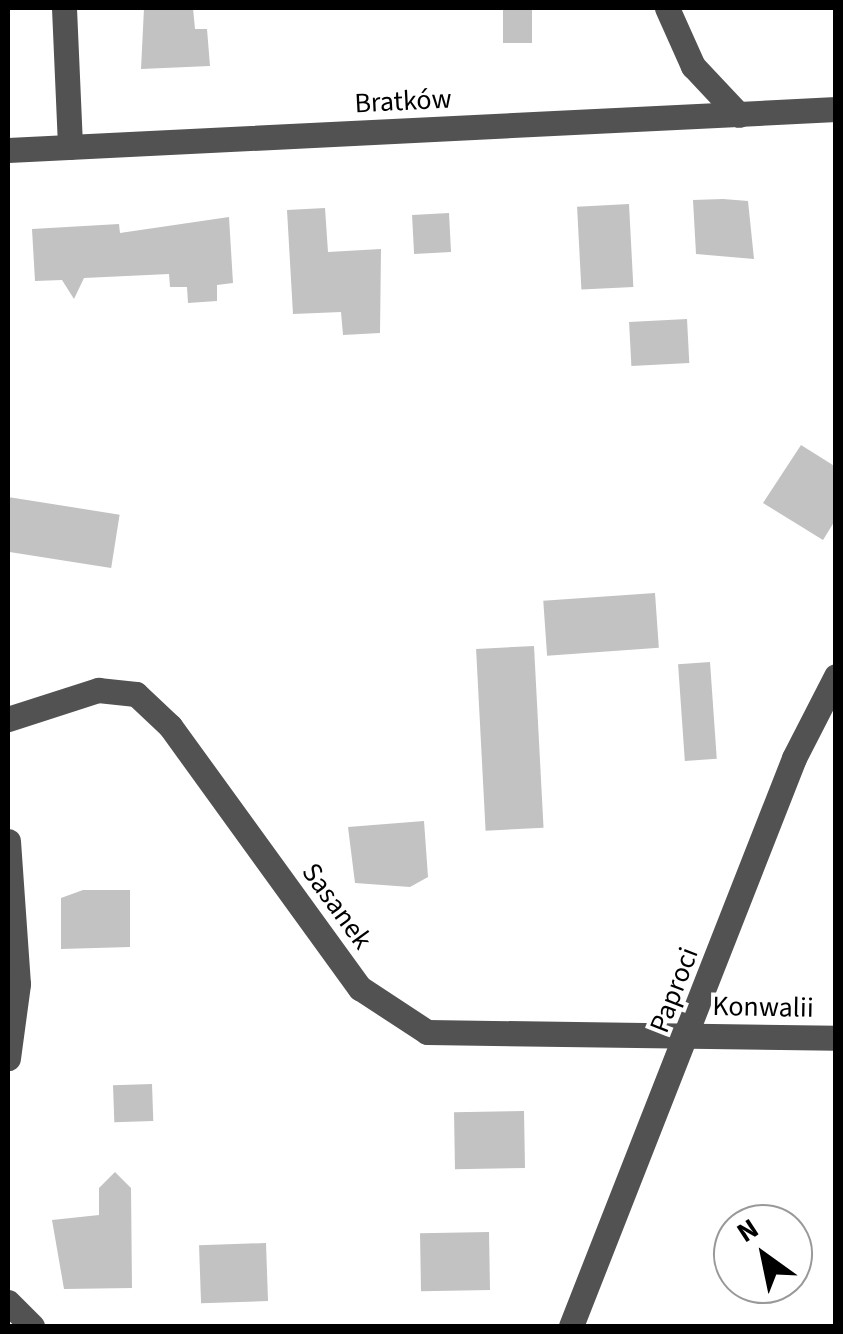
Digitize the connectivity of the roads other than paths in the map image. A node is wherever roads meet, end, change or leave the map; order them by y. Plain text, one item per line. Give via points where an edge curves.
1 (64, 8) edge
2 (667, 8) edge
3 (836, 109) edge
4 (738, 115) junction
5 (70, 147) junction
6 (8, 150) edge
7 (836, 676) edge
8 (8, 719) edge
9 (8, 841) edge
10 (690, 1036) junction
11 (836, 1038) edge
12 (8, 1058) edge
13 (8, 1302) edge
14 (32, 1326) edge
15 (571, 1326) edge

1 - 5 street
2 - 4 street via 693,66
3 - 4 street, Bratków
4 - 5 street, Bratków
5 - 6 street, Bratków
7 - 10 street, Paproci via 794,758
8 - 10 street, Sasanek via 98,690 136,694 170,726 360,988 427,1032
9 - 12 street via 18,984
10 - 11 street, Konwalii
10 - 15 street, Paproci
13 - 14 street

